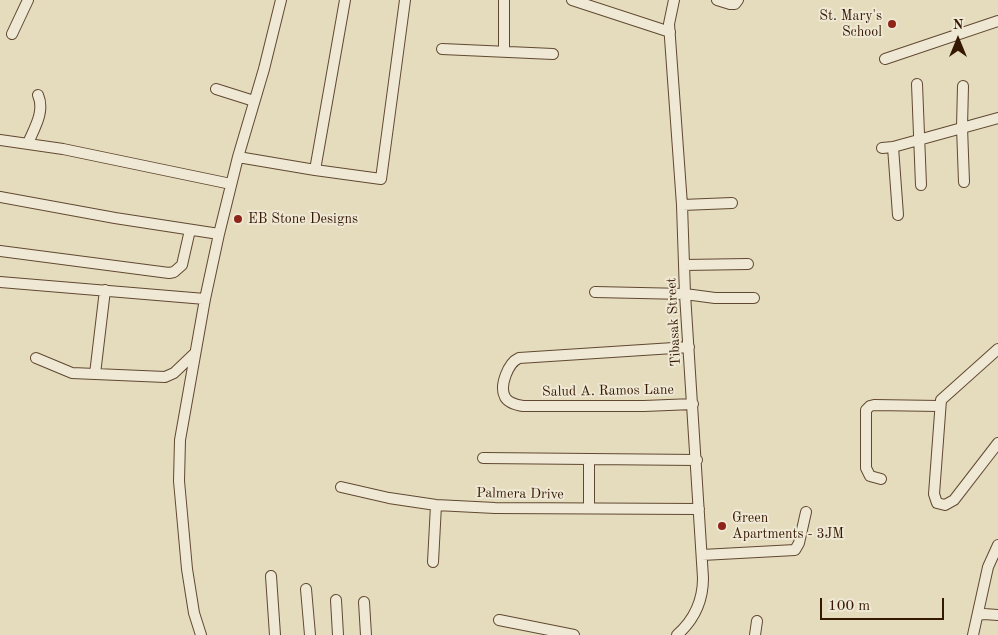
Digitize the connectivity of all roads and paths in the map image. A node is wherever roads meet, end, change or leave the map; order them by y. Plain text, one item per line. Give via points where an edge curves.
1 (28, 0) edge
2 (281, 0) edge
3 (345, 0) edge
4 (404, 0) edge
5 (504, 0) edge
6 (572, 0) edge
7 (674, 0) edge
8 (717, 0) edge
9 (738, 0) edge
10 (998, 21) edge
11 (670, 32) junction
12 (12, 34) dead end
13 (442, 49) dead end
14 (504, 52) junction
15 (553, 54) dead end
16 (885, 59) dead end
17 (917, 84) dead end
18 (963, 86) dead end
19 (216, 89) dead end
20 (38, 94) dead end
21 (254, 101) junction
22 (998, 118) edge
23 (962, 127) junction
24 (920, 139) junction
25 (0, 140) edge
26 (28, 143) junction
27 (893, 147) junction
28 (882, 148) dead end
29 (238, 157) junction
30 (315, 170) junction
31 (964, 182) dead end
32 (231, 184) junction
33 (921, 185) dead end
34 (0, 197) edge
35 (732, 203) dead end
36 (682, 205) junction
37 (898, 215) dead end
38 (190, 230) junction
39 (219, 234) junction
40 (0, 251) edge
41 (748, 264) dead end
42 (684, 265) junction
43 (0, 282) edge
44 (105, 290) junction
45 (595, 292) dead end
46 (685, 294) junction
47 (205, 298) junction
48 (754, 298) dead end
49 (688, 348) junction
50 (998, 349) edge
51 (195, 353) junction
52 (36, 358) dead end
53 (95, 374) junction
54 (693, 404) junction
55 (939, 406) junction
56 (998, 443) edge
57 (483, 458) dead end
58 (589, 459) junction
59 (697, 460) junction
60 (881, 479) dead end
61 (341, 487) dead end
62 (436, 504) junction
63 (589, 508) junction
64 (699, 509) junction
65 (806, 512) dead end
66 (998, 545) edge
67 (702, 555) junction
68 (433, 562) dead end
69 (271, 576) dead end
70 (306, 590) dead end
71 (336, 600) dead end
72 (364, 602) dead end
73 (998, 615) edge
74 (978, 616) junction
75 (499, 620) dead end
76 (757, 621) dead end
77 (201, 635) edge
78 (275, 635) edge
79 (310, 635) edge
80 (338, 635) edge
81 (366, 635) edge
82 (574, 635) edge
83 (678, 635) edge
84 (755, 635) edge
85 (974, 635) edge

1 - 12 street
2 - 21 street
3 - 30 street
4 - 30 street via 381,179
5 - 14 street
6 - 11 street
7 - 11 street, Tibasak Street
8 - 9 street via 733,4
10 - 16 street
11 - 36 street, Tibasak Street
13 - 14 street
14 - 15 street
17 - 24 street
18 - 23 street
19 - 21 street
20 - 26 street via 41,111
21 - 29 street
22 - 23 street
23 - 24 street
23 - 31 street
24 - 27 street
24 - 33 street
25 - 26 street
26 - 32 street
27 - 28 street
27 - 37 street
29 - 30 street
29 - 32 street
32 - 39 street
34 - 38 street
35 - 36 street
36 - 42 street, Tibasak Street
38 - 39 street
38 - 40 street via 182,265 169,273
39 - 47 street
41 - 42 street
42 - 46 street, Tibasak Street
43 - 44 street
44 - 47 street
44 - 53 street
45 - 46 street
46 - 48 street
46 - 49 street, Tibasak Street
47 - 51 street
49 - 54 street, Tibasak Street
49 - 54 street, Salud A. Ramos Lane via 514,360 507,371 504,396 523,406
50 - 55 street via 948,392
51 - 53 street via 174,373 164,377
51 - 77 street via 179,464 187,569
52 - 53 street via 72,373
54 - 59 street, Tibasak Street
55 - 56 street via 934,494 937,503 945,505 954,500
55 - 60 street via 868,407 866,468 870,476
57 - 58 street
58 - 59 street
58 - 63 street
59 - 64 street, Tibasak Street
61 - 62 street, Palmera Drive
62 - 63 street, Palmera Drive
62 - 68 street
63 - 64 street, Palmera Drive
64 - 67 street, Tibasak Street
65 - 67 street via 795,550
66 - 74 street via 988,567
67 - 83 street, Tibasak Street via 701,600
69 - 78 street
70 - 79 street
71 - 80 street
72 - 81 street
73 - 74 street
74 - 85 street
75 - 82 street
76 - 84 street

